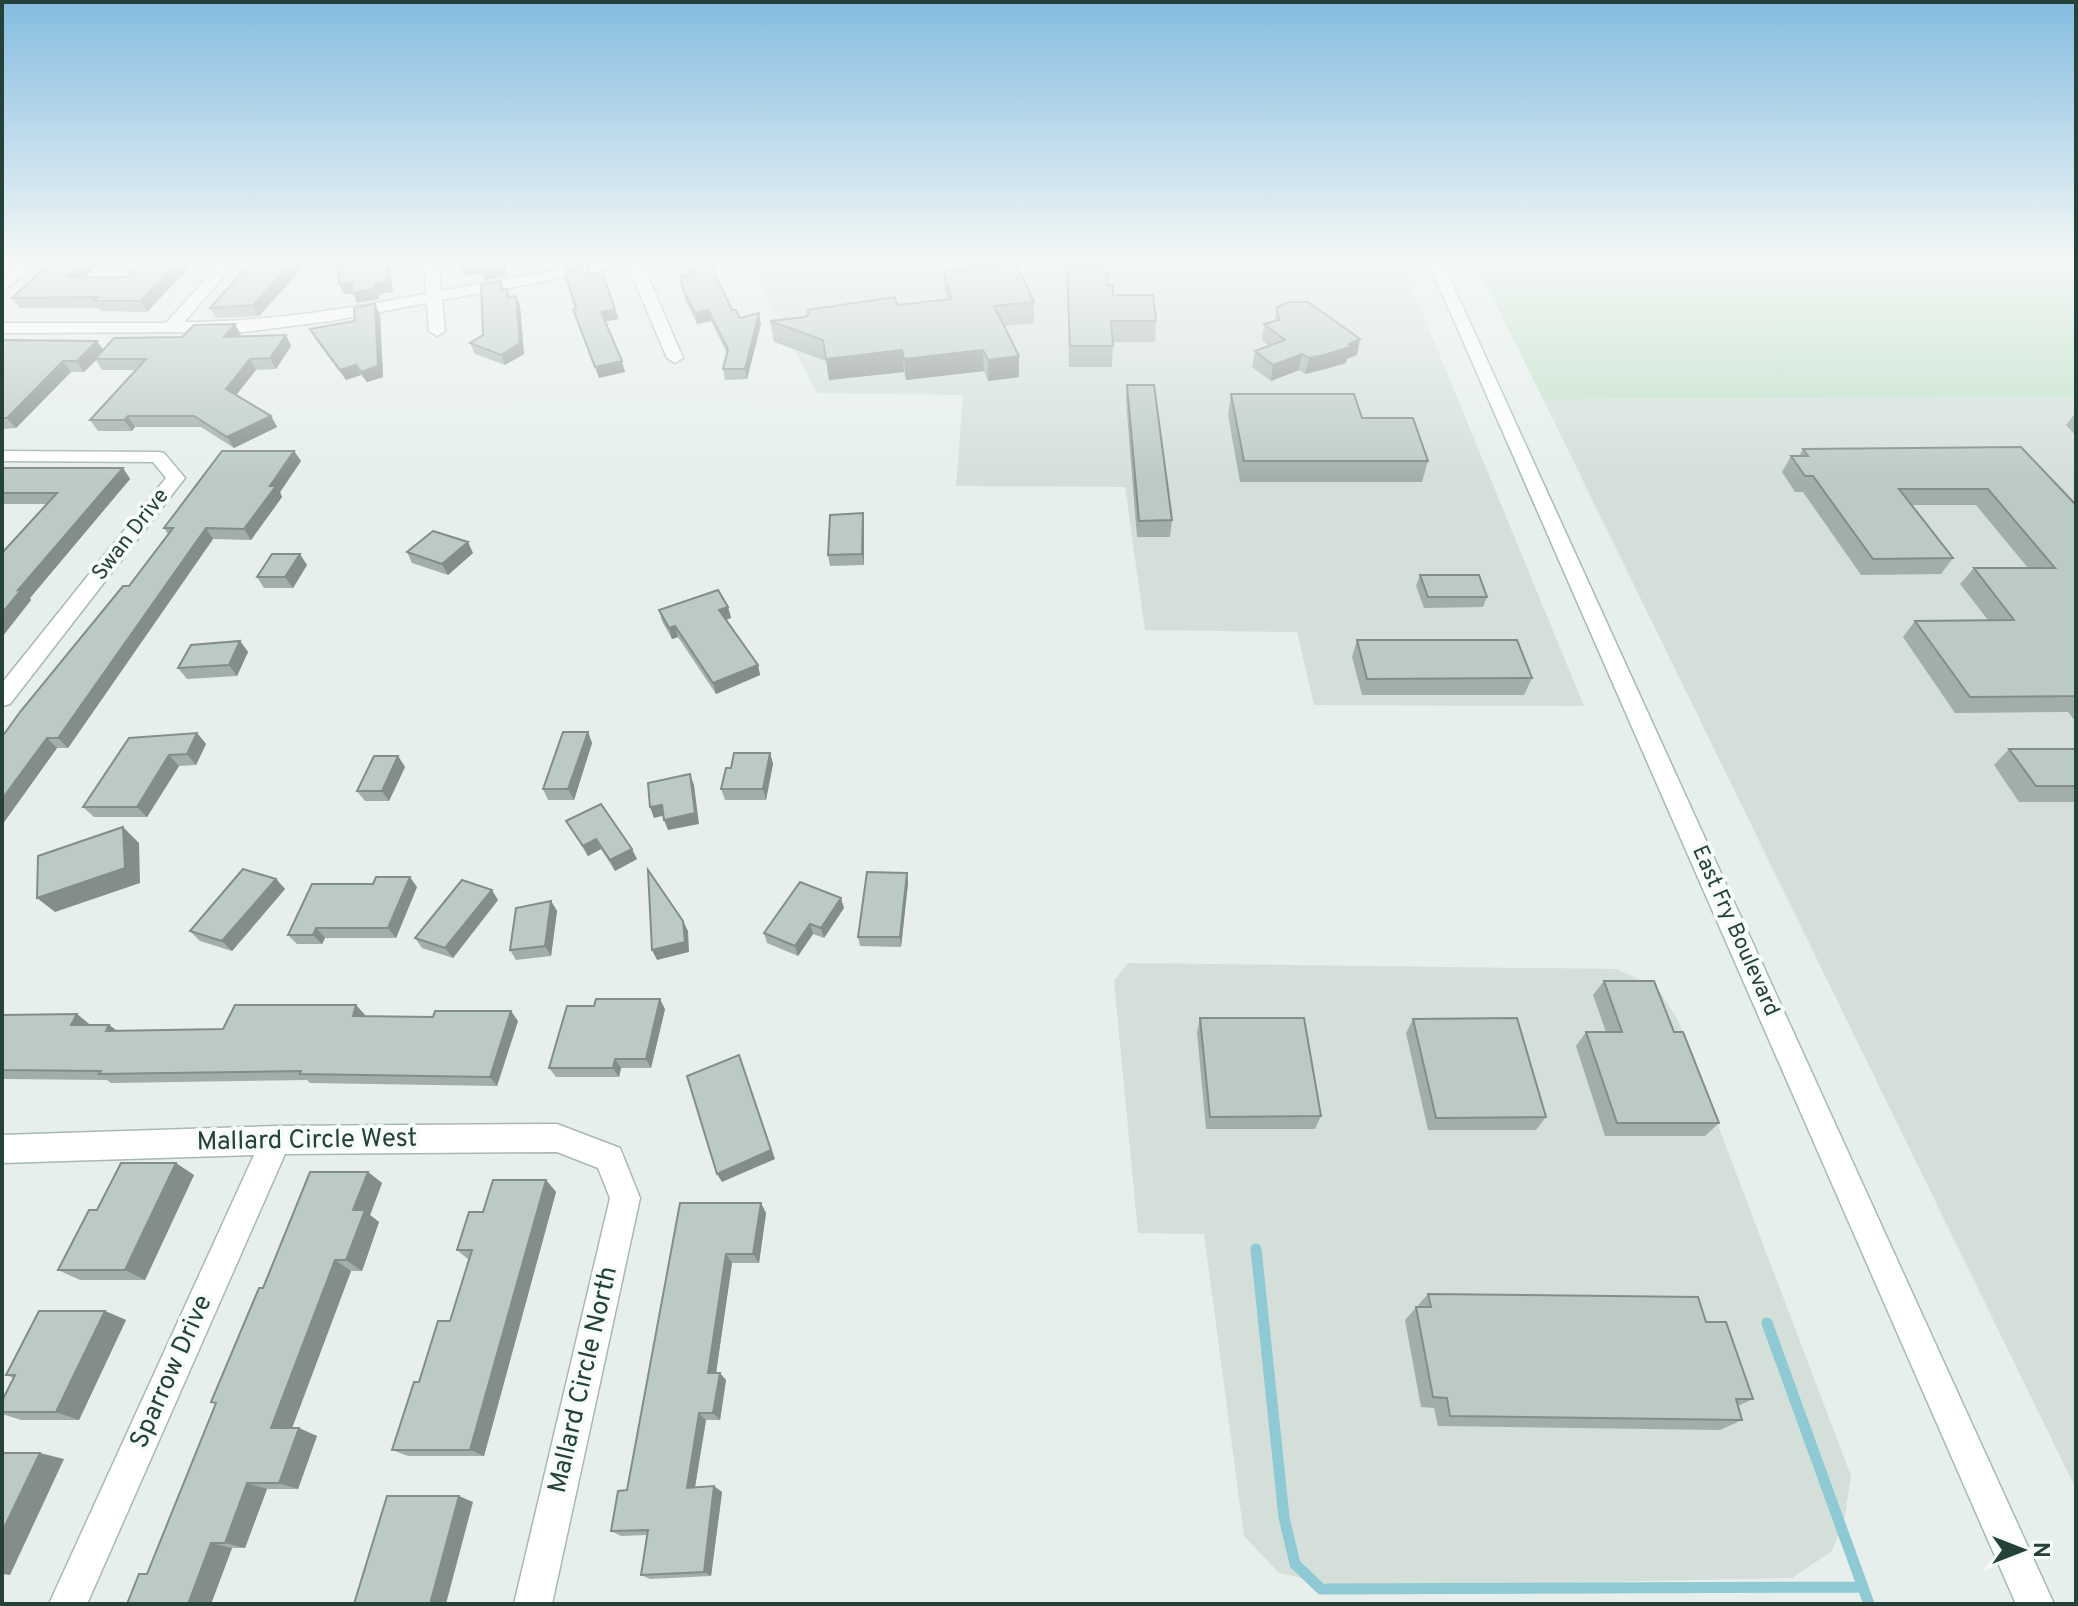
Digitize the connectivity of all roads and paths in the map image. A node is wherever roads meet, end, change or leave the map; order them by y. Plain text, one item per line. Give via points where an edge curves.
1 (665, 334) edge
2 (1467, 334) edge
3 (675, 358) dead end
4 (2, 456) edge
5 (2, 698) edge
6 (276, 1140) junction
7 (2, 1149) edge
8 (609, 1158) joint
9 (68, 1604) edge
10 (533, 1604) edge
11 (2035, 1604) edge

1 - 3 street
2 - 11 street, East Fry Boulevard
4 - 5 street, Swan Drive via 158,457 176,478
6 - 7 street, Mallard Circle West
6 - 8 street, Mallard Circle West via 557,1138
6 - 9 street, Sparrow Drive
8 - 10 street, Mallard Circle North via 625,1198

